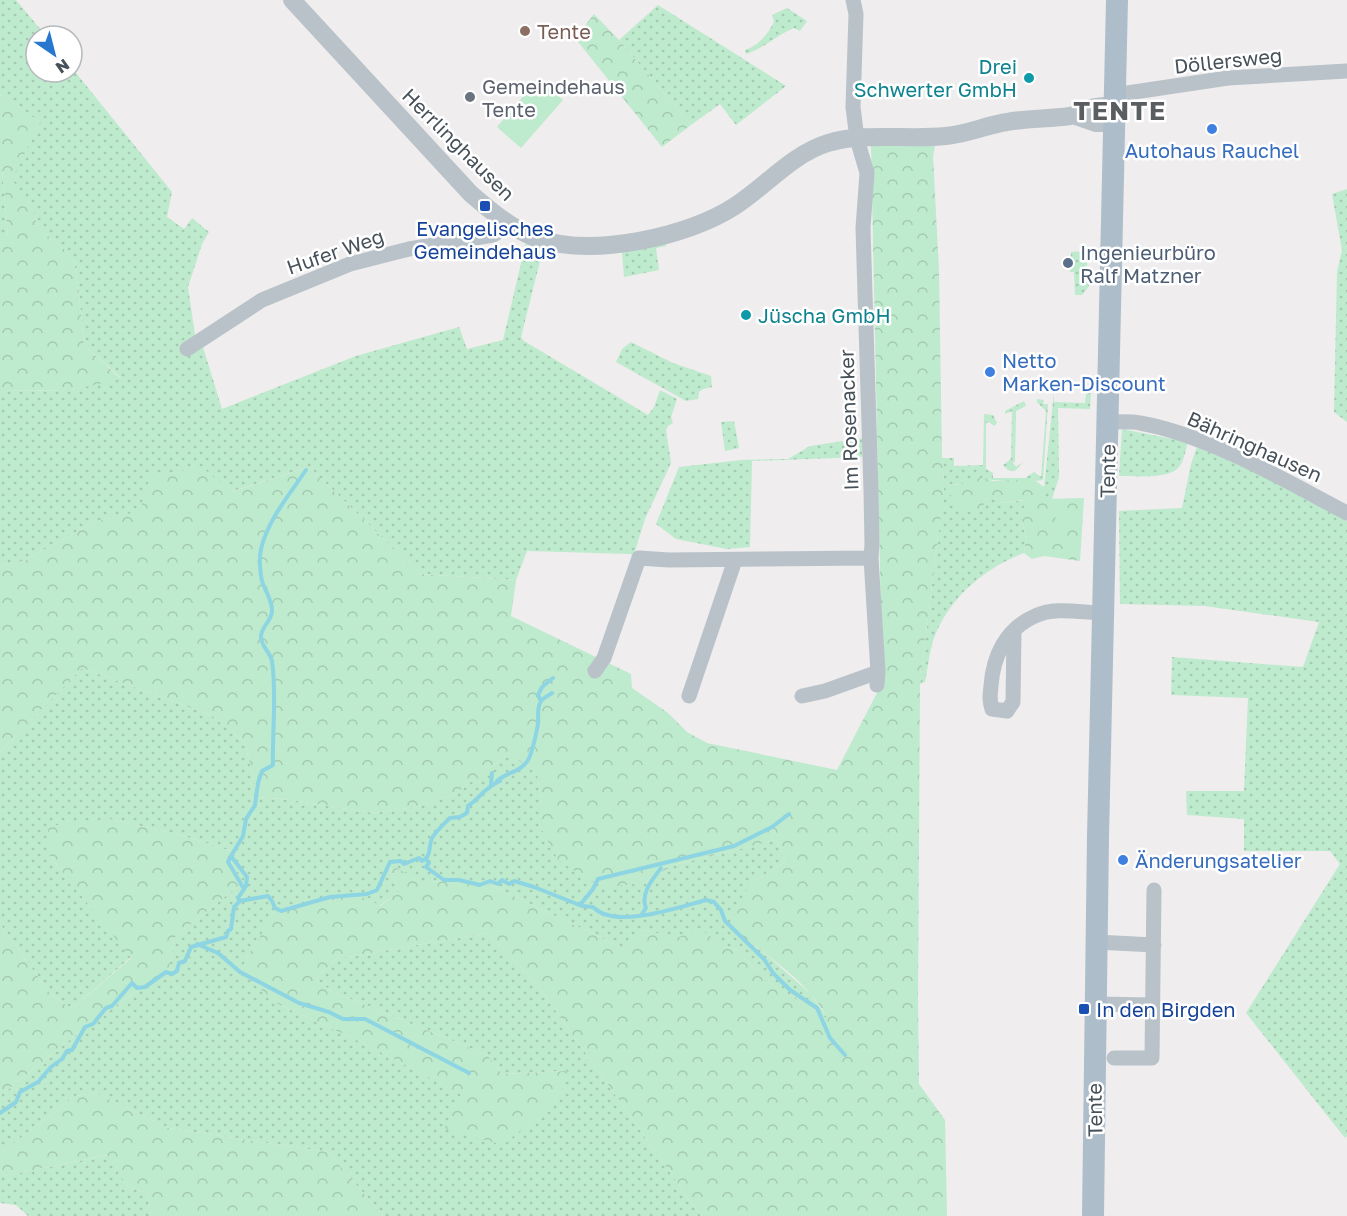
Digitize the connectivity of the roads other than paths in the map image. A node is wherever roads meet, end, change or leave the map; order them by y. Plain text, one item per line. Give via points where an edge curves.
1 (291, 0) edge
2 (853, 0) edge
3 (1117, 0) edge
4 (1347, 70) edge
5 (1114, 107) junction
6 (864, 138) junction
7 (510, 225) junction
8 (187, 349) dead end
9 (1108, 422) junction
10 (1347, 513) edge
11 (871, 558) junction
12 (735, 560) junction
13 (1104, 613) junction
14 (1014, 632) dead end
15 (595, 671) dead end
16 (689, 696) dead end
17 (802, 696) dead end
18 (1154, 890) dead end
19 (1096, 942) junction
20 (1154, 945) junction
21 (1096, 1004) junction
22 (1153, 1005) junction
23 (1114, 1058) dead end
24 (1093, 1216) edge

1 - 7 street, Herrlinghausen via 471,194
2 - 6 street via 854,107
3 - 5 main road, Tente
4 - 5 street, Döllersweg via 1228,78
5 - 6 street, Herrlinghausen via 1096,123 1073,115 1007,122 935,137
5 - 9 main road, Tente
6 - 7 street, Herrlinghausen via 831,142 804,154 737,205 682,232 583,245 540,239
6 - 11 street, Im Rosenacker
7 - 8 street, Hufer Weg via 493,235 350,264 262,300
9 - 10 street, Bähringhausen via 1139,423 1194,439 1271,472
9 - 13 main road, Tente
11 - 12 street
11 - 17 street, Im Rosenacker via 877,678
12 - 15 street via 639,558 604,658
12 - 16 street
13 - 14 street via 1059,611 1036,615
13 - 19 main road, Tente
18 - 20 street, Tente
19 - 20 street
19 - 21 main road, Tente
20 - 22 street, Tente
21 - 22 street
21 - 24 main road, Tente
22 - 23 street, Tente via 1152,1058

